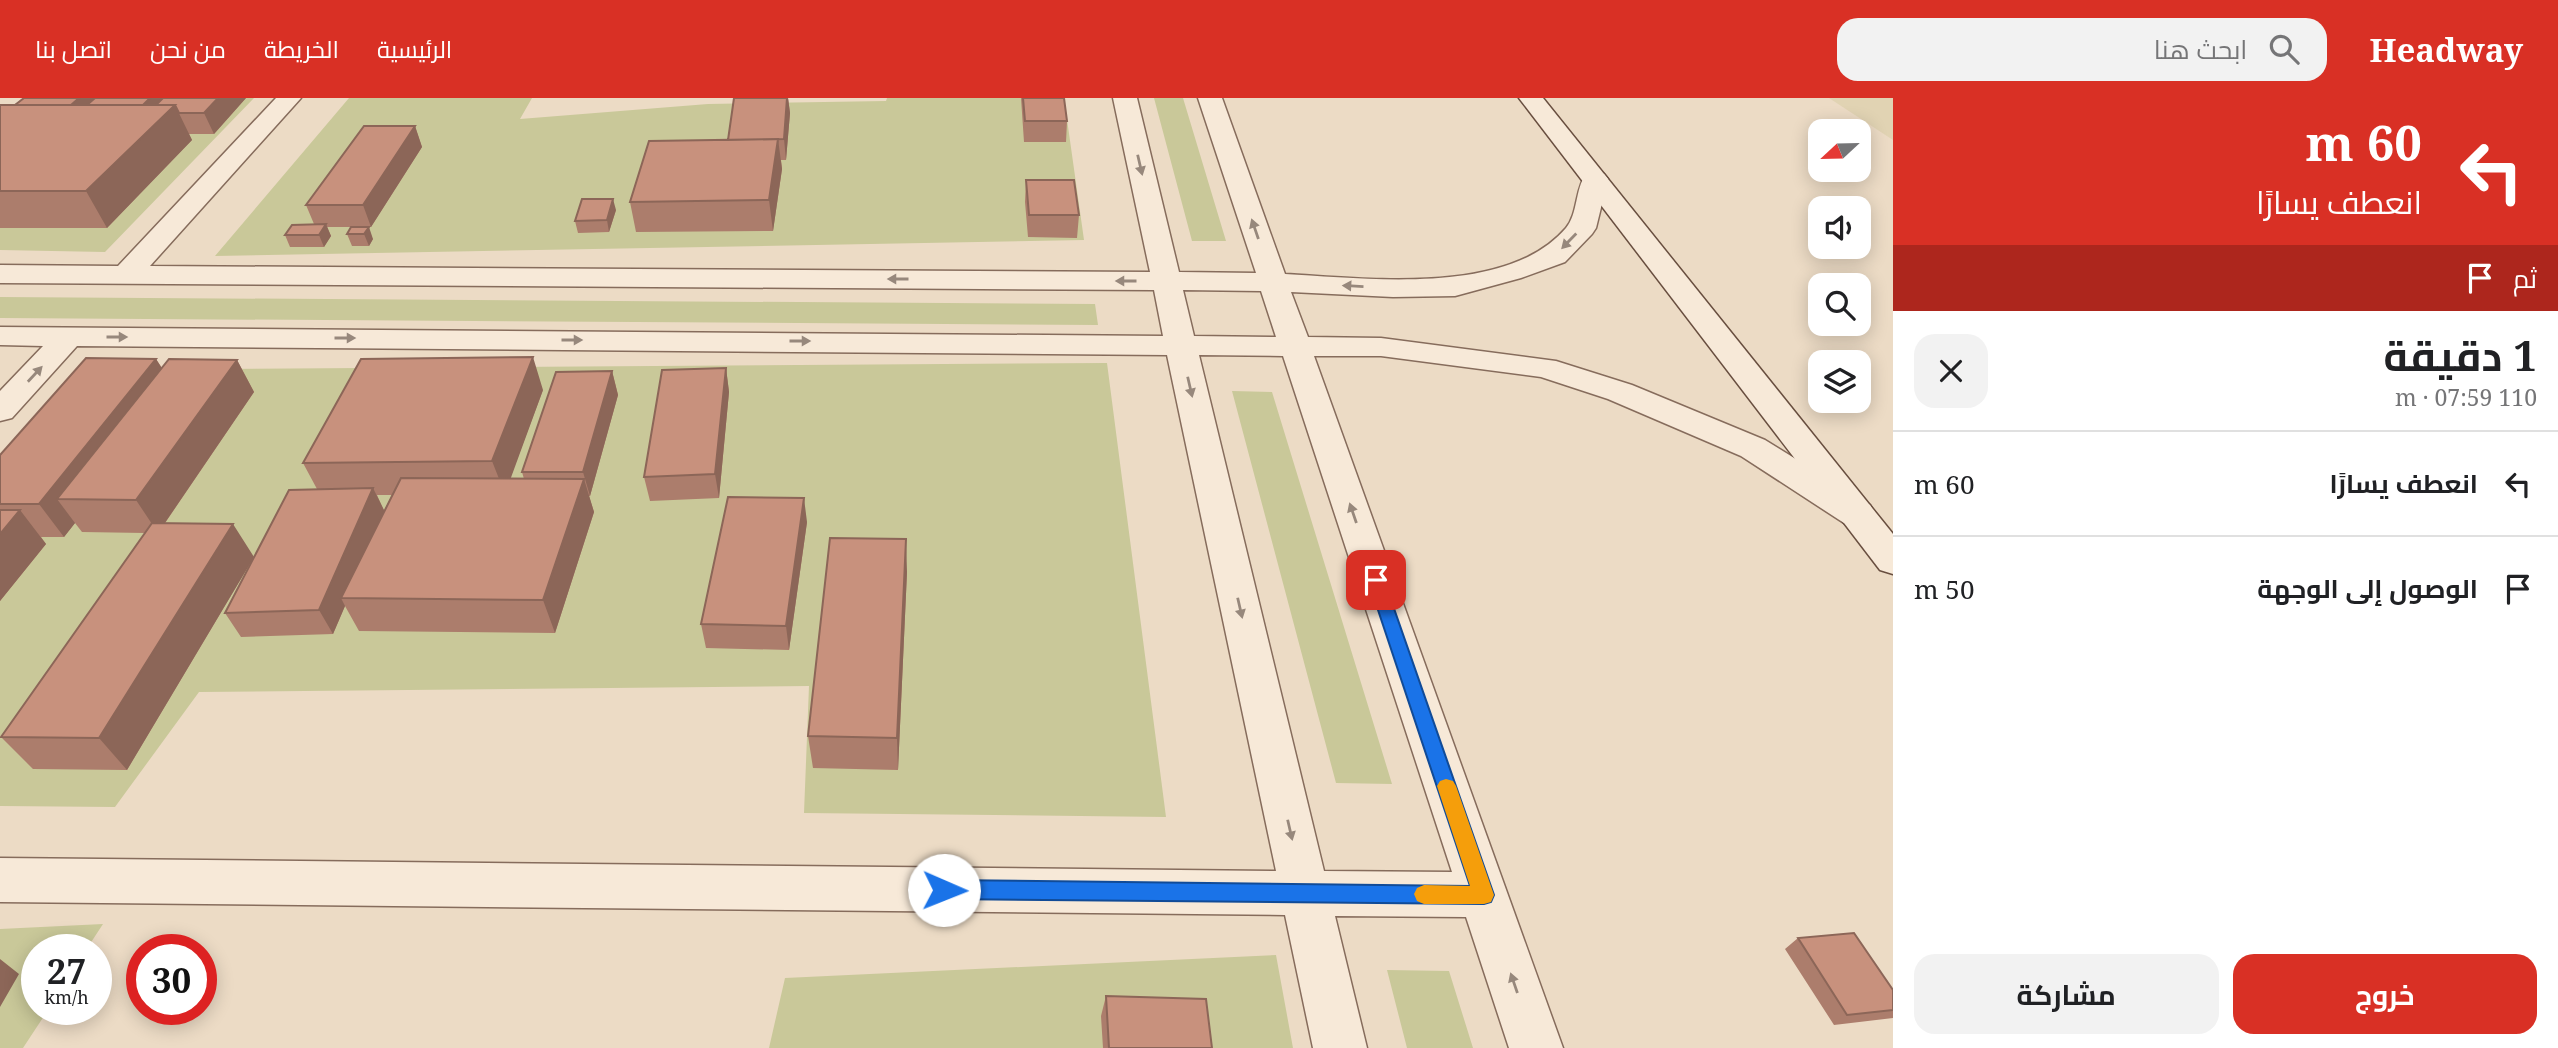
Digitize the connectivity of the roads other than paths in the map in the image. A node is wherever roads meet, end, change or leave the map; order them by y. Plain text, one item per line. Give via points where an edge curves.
1 (289, 98) edge
2 (1125, 98) edge
3 (1210, 98) edge
4 (1531, 98) edge
5 (1595, 179) junction
6 (0, 274) edge
7 (126, 275) junction
8 (1166, 281) junction
9 (1273, 282) junction
10 (0, 336) edge
11 (69, 336) junction
12 (1180, 344) junction
13 (1295, 344) junction
14 (0, 411) edge
15 (1857, 514) junction
16 (1893, 560) edge
17 (0, 880) edge
18 (1305, 893) junction
19 (1484, 895) junction
20 (1340, 1048) edge
21 (1536, 1048) edge

1 - 7 street
2 -> 8 street
9 -> 3 street
4 - 5 street
5 -> 9 street via 1582,228 1555,256 1511,272 1455,287
5 - 15 street
6 - 7 street
8 -> 7 street
8 - 9 street
8 - 12 street
9 - 13 street
10 - 11 street
11 -> 12 street
14 -> 11 street
12 - 13 street
12 -> 18 street
13 - 15 street via 1381,347 1545,368 1620,392 1753,448
19 -> 13 street
15 - 16 street
17 - 18 street
18 - 19 street
18 - 20 street
21 -> 19 street

